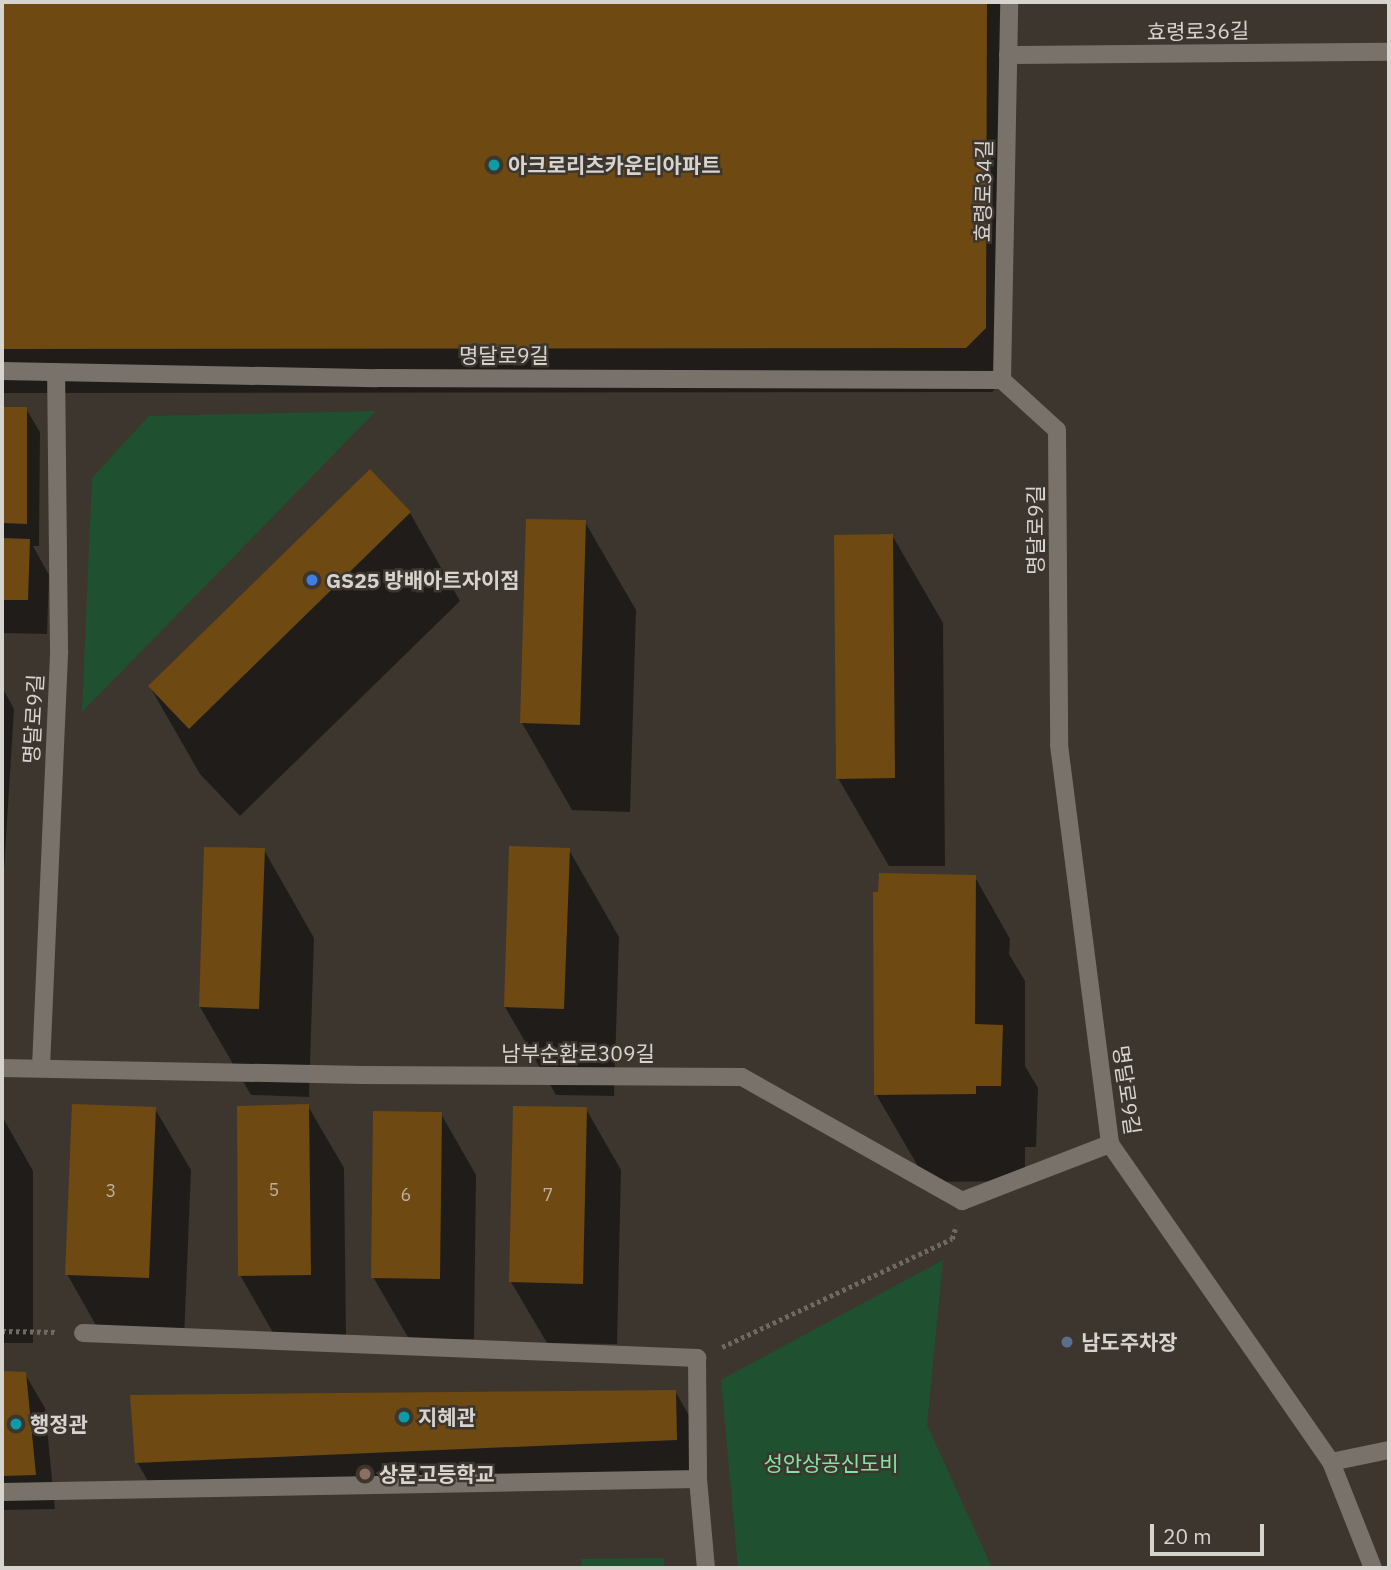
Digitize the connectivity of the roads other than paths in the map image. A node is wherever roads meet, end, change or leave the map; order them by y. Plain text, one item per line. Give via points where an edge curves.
1 (1009, 2) edge
2 (1389, 52) edge
3 (1008, 55) junction
4 (2, 371) edge
5 (56, 372) junction
6 (1002, 380) junction
7 (41, 1067) junction
8 (2, 1068) edge
9 (1110, 1144) junction
10 (83, 1333) road end
11 (1389, 1450) edge
12 (1331, 1462) junction
13 (698, 1479) junction
14 (2, 1492) edge
15 (706, 1568) edge
16 (1373, 1568) edge

1 - 3 street, 효령로34길
2 - 3 street, 효령로36길
3 - 6 street, 효령로34길
4 - 5 street, 명달로9길
5 - 6 street, 명달로9길
5 - 7 street, 명달로9길 via 59,650
6 - 9 street, 명달로9길 via 1058,430 1059,745
7 - 8 street, 남부순환로309길
7 - 9 street, 남부순환로309길 via 363,1076 742,1076 962,1201
9 - 12 street, 명달로9길
10 - 13 street via 697,1358
11 - 12 street
12 - 16 street, 명달로9길
13 - 14 street
13 - 15 street

